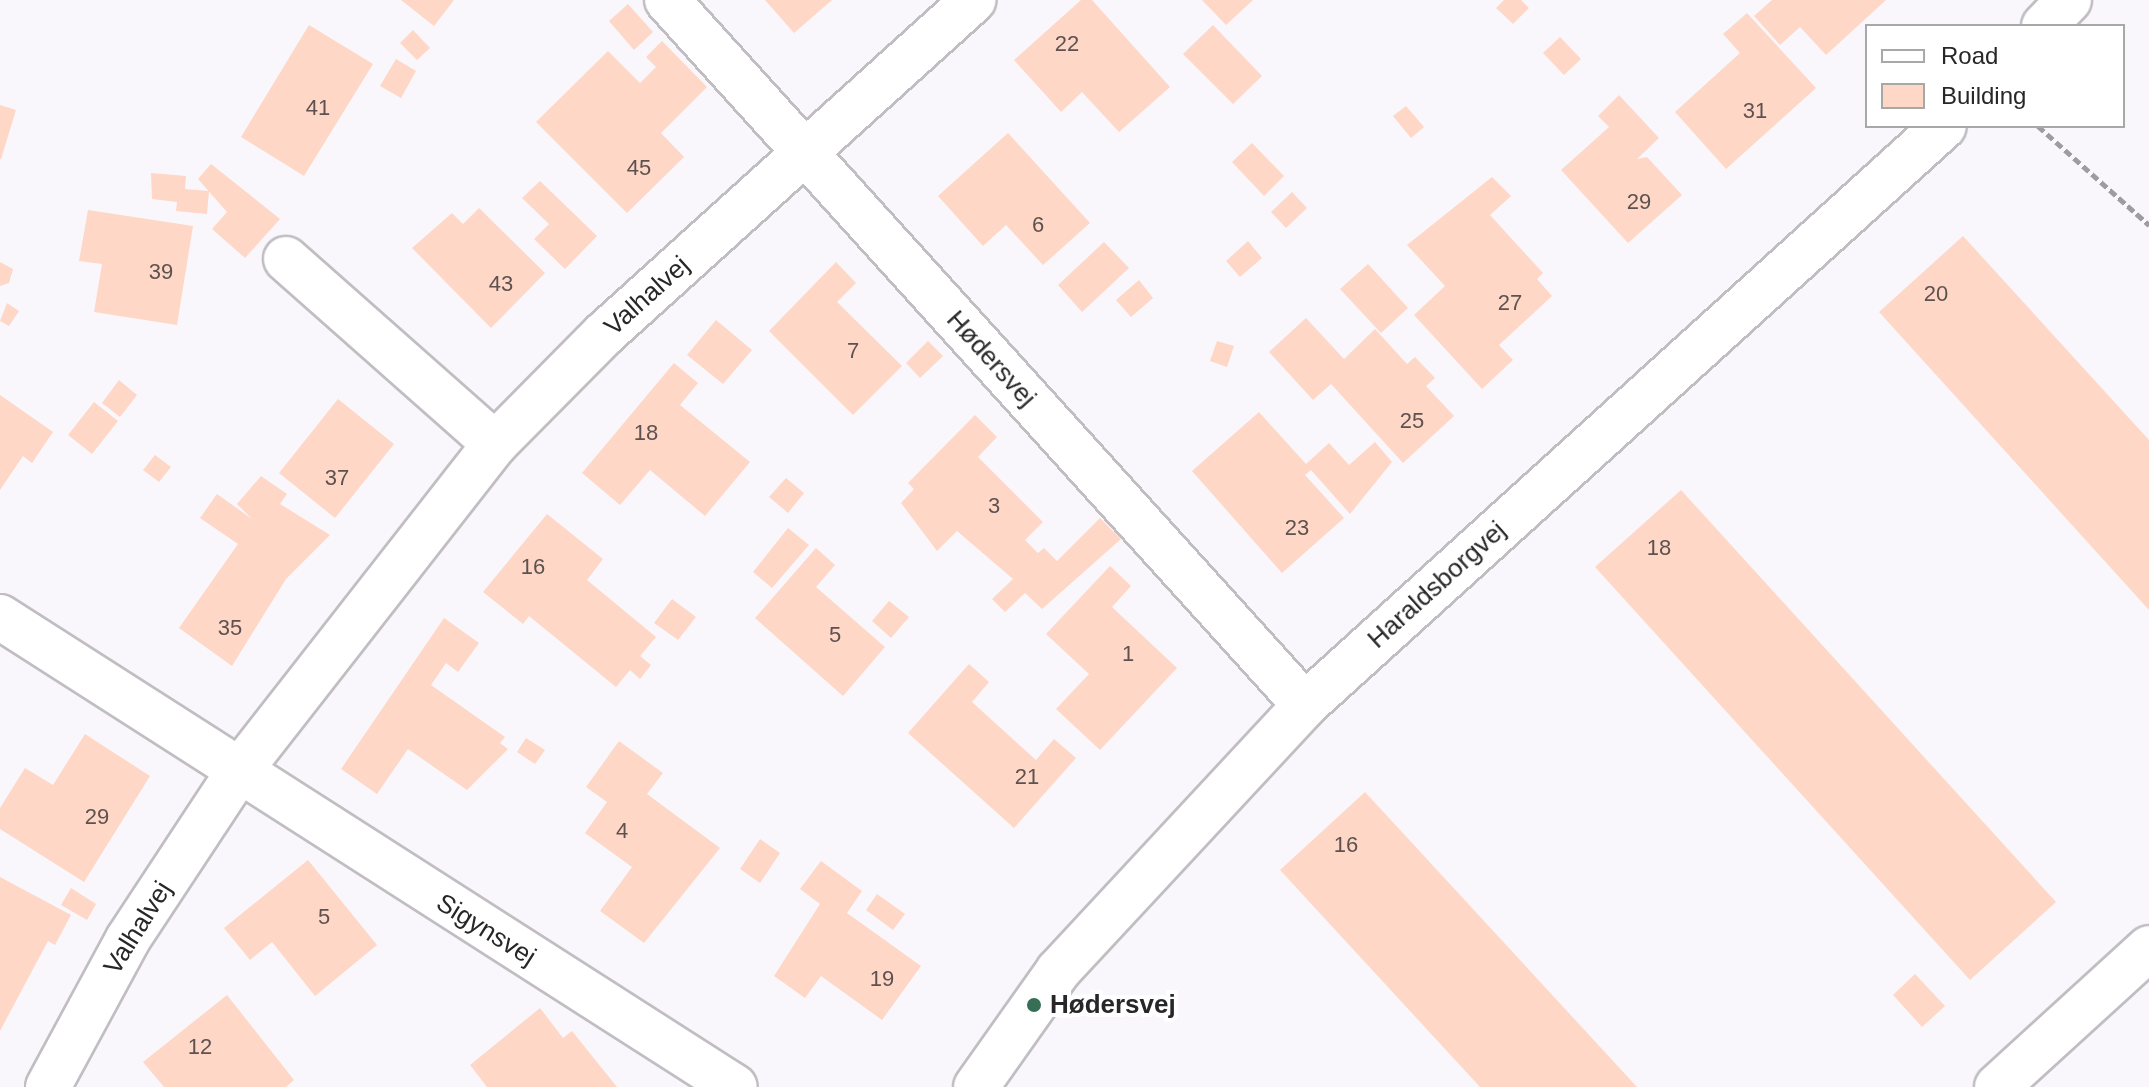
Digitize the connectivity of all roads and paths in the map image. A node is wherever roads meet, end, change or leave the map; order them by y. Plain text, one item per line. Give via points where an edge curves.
1 (667, 0) edge
2 (973, 0) edge
3 (2069, 0) edge
4 (2046, 24) edge
5 (1942, 128) edge
6 (2040, 128) edge
7 (806, 154) junction
8 (2149, 225) edge
9 (286, 259) dead end
10 (495, 444) junction
11 (0, 617) edge
12 (1305, 705) junction
13 (237, 774) junction
14 (2149, 948) edge
15 (48, 1087) edge
16 (735, 1087) edge
17 (976, 1087) edge
18 (1997, 1087) edge

1 - 7 street
2 - 7 street, Valhalvej
3 - 4 street
5 - 12 street, Haraldsborgvej
6 - 8 path
7 - 10 street, Valhalvej via 604,334
7 - 12 street, Hødersvej
9 - 10 street
10 - 13 street, Valhalvej
11 - 13 street
12 - 17 street, Haraldsborgvej via 1058,971
13 - 15 street, Valhalvej via 128,939
13 - 16 street, Sigynsvej
14 - 18 street

